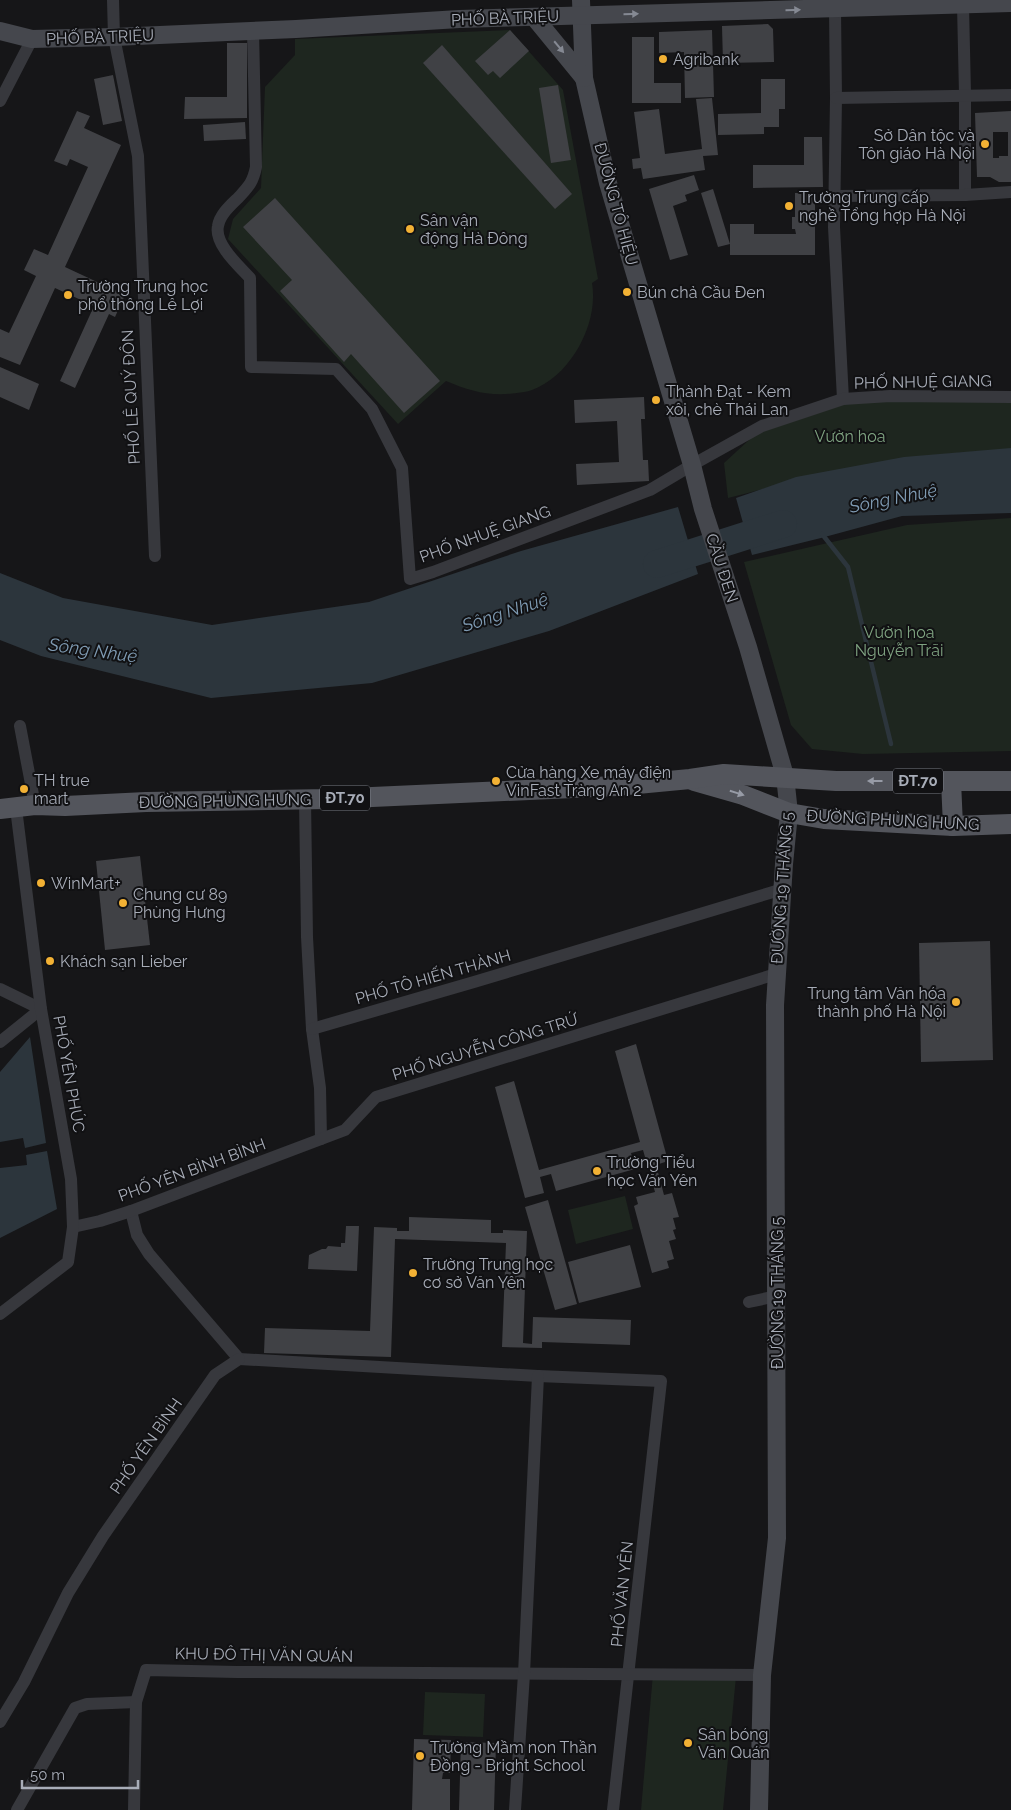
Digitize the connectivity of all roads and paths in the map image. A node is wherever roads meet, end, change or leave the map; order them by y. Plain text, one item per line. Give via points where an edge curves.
1 (113, 0) edge
2 (1011, 3) edge
3 (962, 5) junction
4 (582, 7) edge
5 (835, 9) junction
6 (534, 17) junction
7 (0, 31) edge
8 (253, 31) junction
9 (114, 38) junction
10 (32, 39) junction
11 (584, 78) junction
12 (965, 94) junction
13 (1011, 95) edge
14 (836, 98) junction
15 (0, 101) edge
16 (1011, 192) edge
17 (965, 195) junction
18 (835, 196) junction
19 (1011, 397) edge
20 (843, 399) junction
21 (692, 465) junction
22 (697, 490) joint
23 (155, 556) dead end
24 (20, 726) dead end
25 (785, 776) junction
26 (690, 779) junction
27 (951, 781) junction
28 (1011, 781) edge
29 (305, 799) junction
30 (17, 807) edge
31 (789, 813) junction
32 (1011, 824) edge
33 (953, 826) junction
34 (783, 888) junction
35 (776, 974) junction
36 (0, 989) edge
37 (41, 1008) junction
38 (312, 1029) junction
39 (0, 1042) edge
40 (321, 1139) junction
41 (131, 1211) junction
42 (73, 1227) junction
43 (777, 1296) junction
44 (749, 1302) dead end
45 (0, 1314) edge
46 (239, 1359) junction
47 (538, 1376) junction
48 (524, 1674) junction
49 (629, 1674) junction
50 (762, 1675) junction
51 (136, 1702) junction
52 (0, 1722) edge
53 (17, 1810) edge
54 (134, 1810) edge
55 (515, 1810) edge
56 (613, 1810) edge
57 (759, 1810) edge

1 - 9 street, PHỐ LÊ QUÝ ĐÔN
2 - 3 street, PHỐ BÀ TRIỆU
3 - 5 street, PHỐ BÀ TRIỆU
3 - 12 street
4 -> 5 street, PHỐ BÀ TRIỆU
4 - 6 street, PHỐ BÀ TRIỆU
4 - 11 street, ĐƯỜNG TÔ HIỆU
5 - 14 street
6 - 8 street, PHỐ BÀ TRIỆU via 459,18
6 -> 11 street
7 - 10 street, PHỐ BÀ TRIỆU
8 - 9 street, PHỐ BÀ TRIỆU
8 - 21 street, PHỐ NHUỆ GIANG via 254,180 224,213 218,226 227,254 250,278 251,367 336,369 372,409 402,468 410,578 650,490
9 - 10 street, PHỐ BÀ TRIỆU
9 - 23 street, PHỐ LÊ QUÝ ĐÔN via 138,156
10 - 15 street
11 - 21 street, ĐƯỜNG TÔ HIỆU via 608,183
12 - 13 street
12 - 14 street
12 - 17 street
14 - 18 street
16 - 17 street
17 - 18 street
18 - 20 street
19 - 20 street, PHỐ NHUỆ GIANG
20 - 21 street, PHỐ NHUỆ GIANG via 762,426
21 - 22 street, ĐƯỜNG TÔ HIỆU
22 - 25 street, CẦU ĐEN via 748,647
24 - 30 street, PHỐ YÊN PHÚC
25 - 26 main road, ĐƯỜNG PHÙNG HƯNG / ĐT.70 via 724,774
27 -> 25 main road, ĐƯỜNG PHÙNG HƯNG / ĐT.70 via 836,781
25 - 31 street, ĐƯỜNG 19 THÁNG 5
26 - 29 main road, ĐƯỜNG PHÙNG HƯNG / ĐT.70 via 616,786
26 -> 31 main road, ĐƯỜNG PHÙNG HƯNG / ĐT.70
27 - 28 main road, ĐƯỜNG PHÙNG HƯNG / ĐT.70
27 - 33 main road
29 - 30 main road, ĐƯỜNG PHÙNG HƯNG / ĐT.70
29 - 38 street
30 - 37 street, PHỐ YÊN PHÚC
31 - 33 main road, ĐƯỜNG PHÙNG HƯNG / ĐT.70 via 824,819
31 - 34 street, ĐƯỜNG 19 THÁNG 5
32 - 33 main road, ĐƯỜNG PHÙNG HƯNG / ĐT.70
34 - 35 street, ĐƯỜNG 19 THÁNG 5
34 - 38 street, PHỐ TÔ HIẾN THÀNH
35 - 40 street, PHỐ NGUYỄN CÔNG TRỨ via 376,1097 345,1130
35 - 43 street, ĐƯỜNG 19 THÁNG 5
36 - 37 street
37 - 39 street
37 - 42 street, PHỐ YÊN PHÚC via 71,1179
38 - 40 street via 320,1088
40 - 41 street, PHỐ YÊN BÌNH BÌNH
41 - 42 street, PHỐ YÊN BÌNH BÌNH
41 - 46 street via 137,1234 149,1254
42 - 45 street, PHỐ YÊN PHÚC via 68,1262
43 - 44 street
43 - 50 street, ĐƯỜNG 19 THÁNG 5 via 777,1538
46 - 47 street
46 - 52 street, PHỐ YÊN BÌNH via 215,1375 103,1536 68,1593 24,1682
47 - 48 street
47 - 49 street, PHỐ VĂN YÊN via 662,1381
48 - 49 street, KHU ĐÔ THỊ VĂN QUÁN
48 - 51 street, KHU ĐÔ THỊ VĂN QUÁN via 146,1670
48 - 55 street
49 - 50 street, KHU ĐÔ THỊ VĂN QUÁN
49 - 56 street, PHỐ VĂN YÊN
50 - 57 street, ĐƯỜNG 19 THÁNG 5
51 - 53 street via 87,1704 75,1708
51 - 54 street, KHU ĐÔ THỊ VĂN QUÁN

